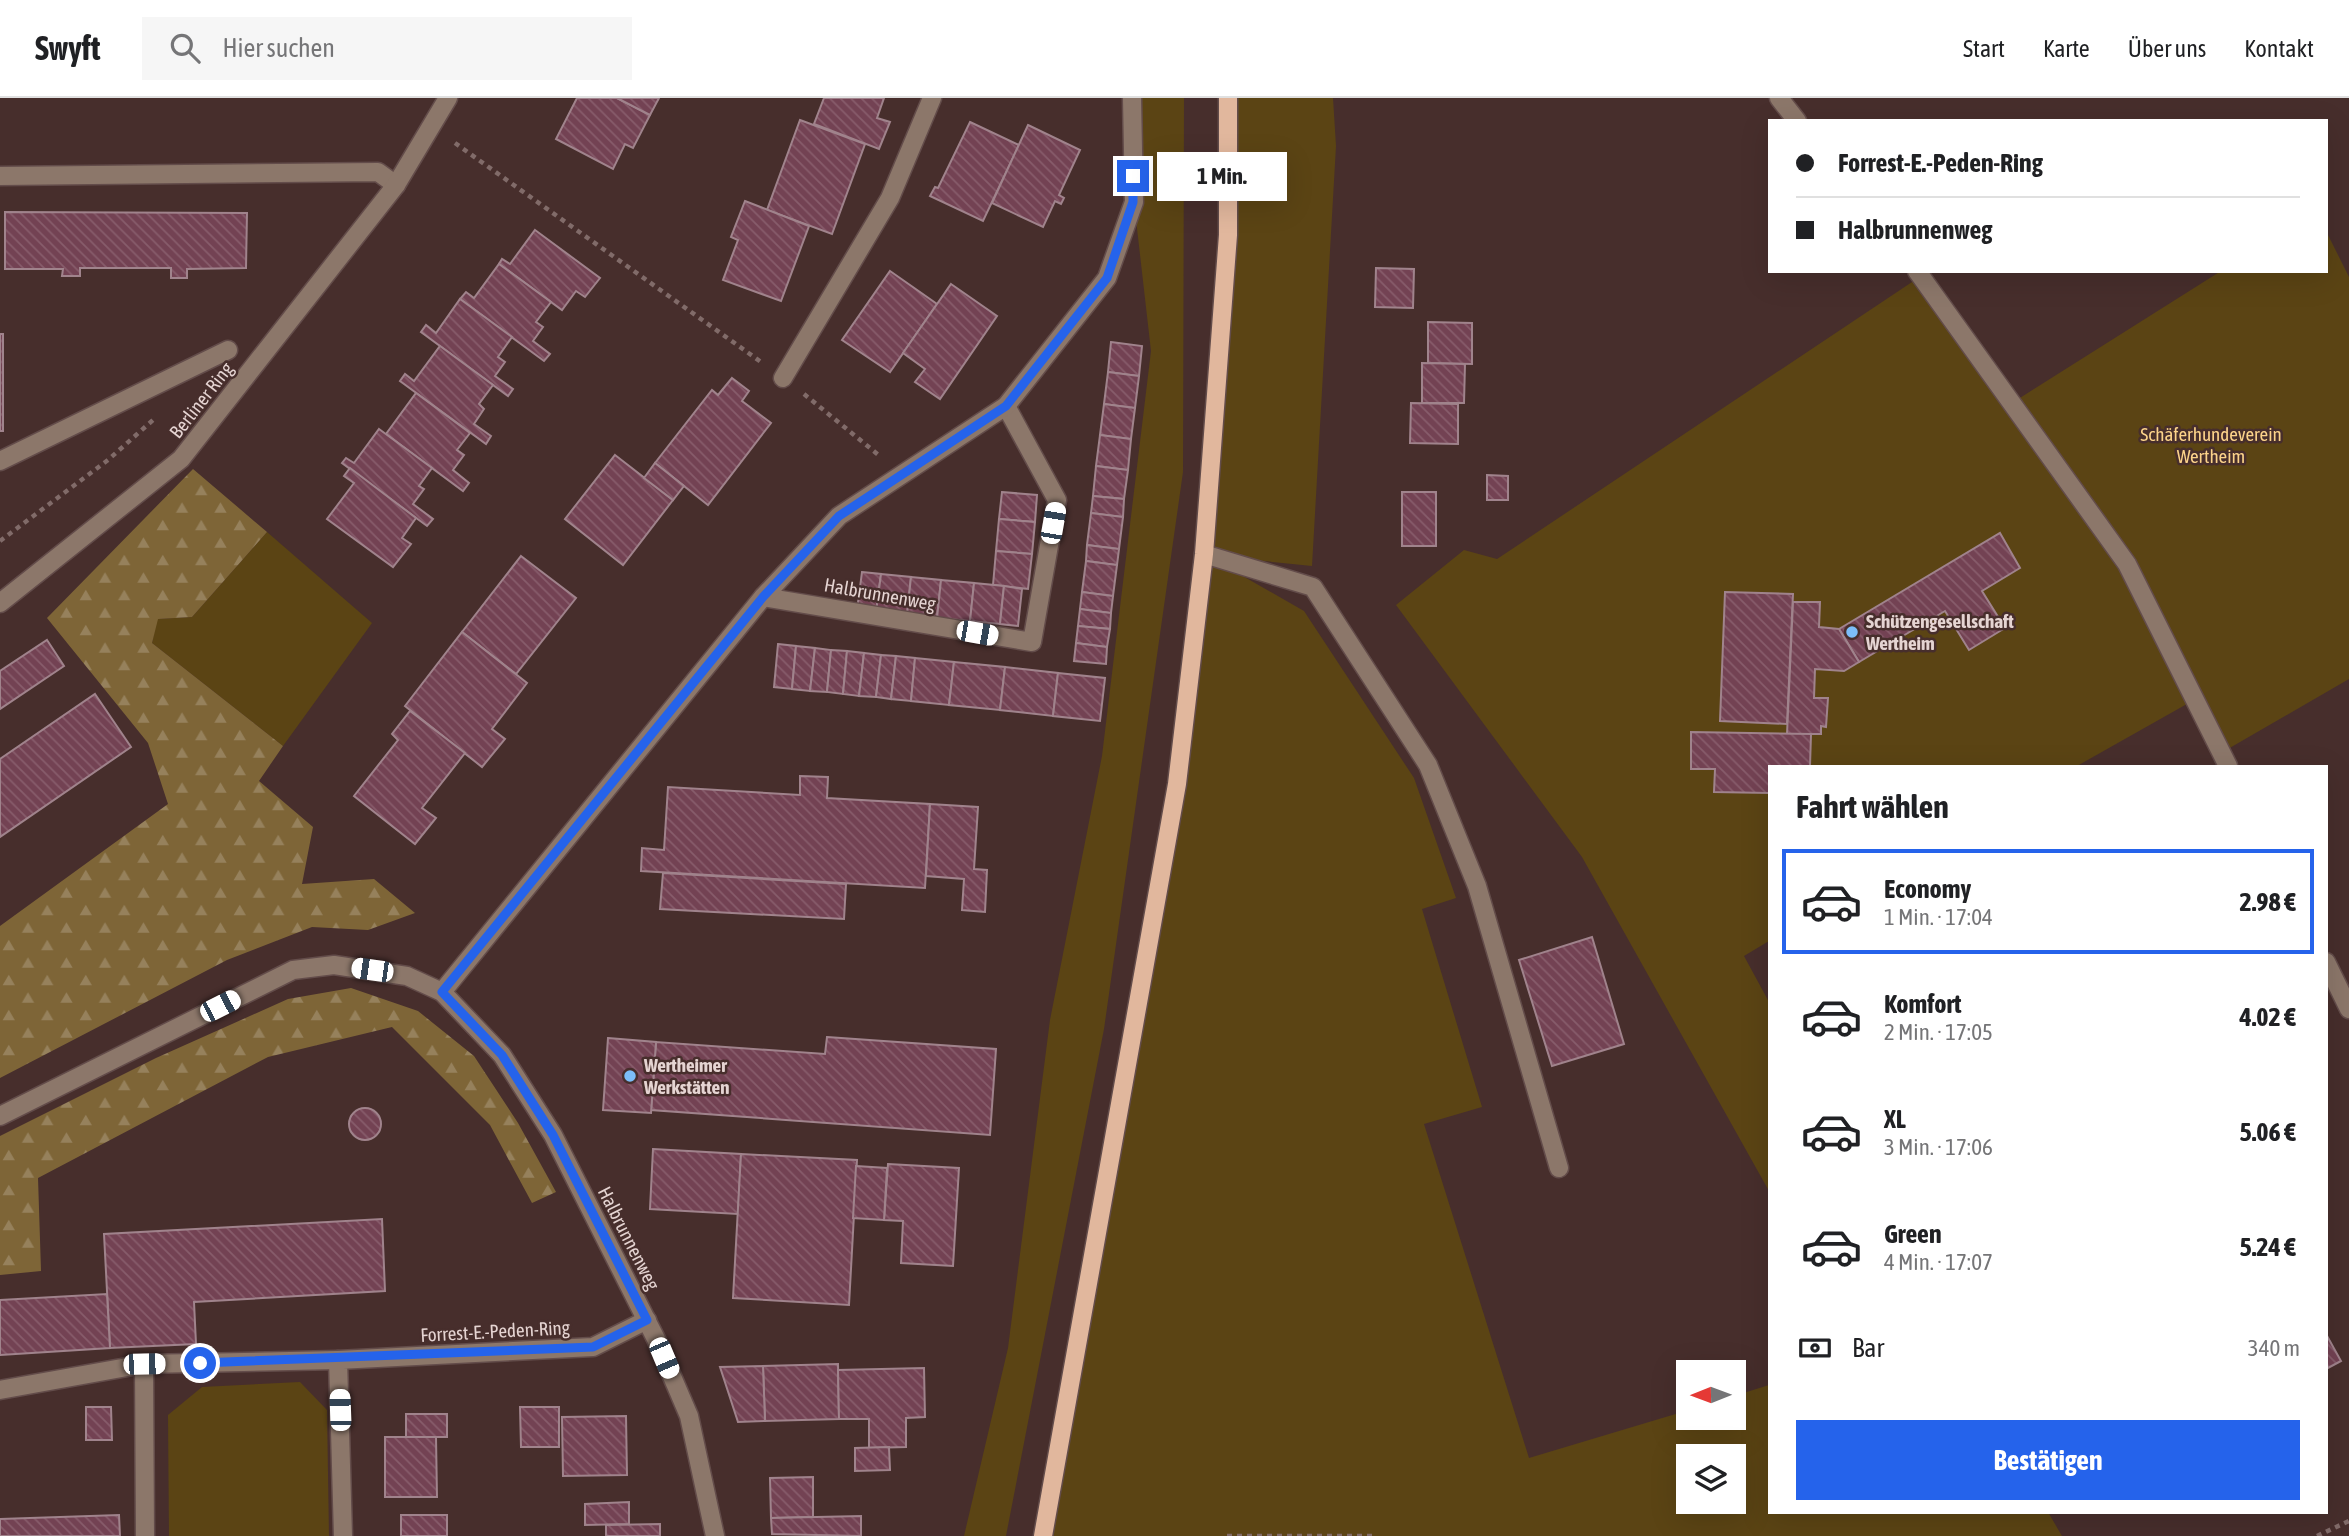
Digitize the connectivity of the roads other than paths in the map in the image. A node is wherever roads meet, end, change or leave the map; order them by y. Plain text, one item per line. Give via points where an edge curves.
1 (448, 98) edge
2 (932, 98) edge
3 (1132, 98) edge
4 (1228, 98) edge
5 (1779, 98) edge
6 (1795, 119) edge
7 (0, 176) edge
8 (396, 185) junction
9 (1918, 273) edge
10 (228, 351) dead end
11 (783, 378) road end
12 (1006, 406) junction
13 (0, 461) edge
14 (1204, 554) junction
15 (763, 597) junction
16 (0, 603) edge
17 (2228, 765) edge
18 (2328, 966) edge
19 (442, 992) junction
20 (2349, 1009) edge
21 (0, 1116) edge
22 (1559, 1168) dead end
23 (647, 1320) junction
24 (338, 1360) junction
25 (144, 1364) junction
26 (0, 1391) edge
27 (145, 1536) edge
28 (343, 1536) edge
29 (715, 1536) edge
30 (1043, 1536) edge

1 - 8 street, Berliner Ring
2 - 11 street via 890,198
3 - 12 street via 1133,202 1107,278
4 - 14 main road via 1228,234
5 - 6 street
7 - 8 street via 378,172
8 - 16 street, Berliner Ring via 181,459
9 - 17 street via 2127,564
10 - 13 street
12 - 15 street via 839,516
12 - 15 street, Halbrunnenweg via 1057,500 1032,642
14 - 22 street via 1313,587 1428,765 1476,886
14 - 30 main road via 1177,784
15 - 19 street
18 - 20 street
19 - 21 street, Halbrunnenweg via 407,976 372,970 334,965 293,970
19 - 23 street, Halbrunnenweg via 502,1055 553,1135
23 - 24 street, Forrest-E.-Peden-Ring via 593,1347
23 - 29 street, Halbrunnenweg via 689,1416
24 - 25 street, Forrest-E.-Peden-Ring
24 - 28 street
25 - 26 street, Forrest-E.-Peden-Ring
25 - 27 street

